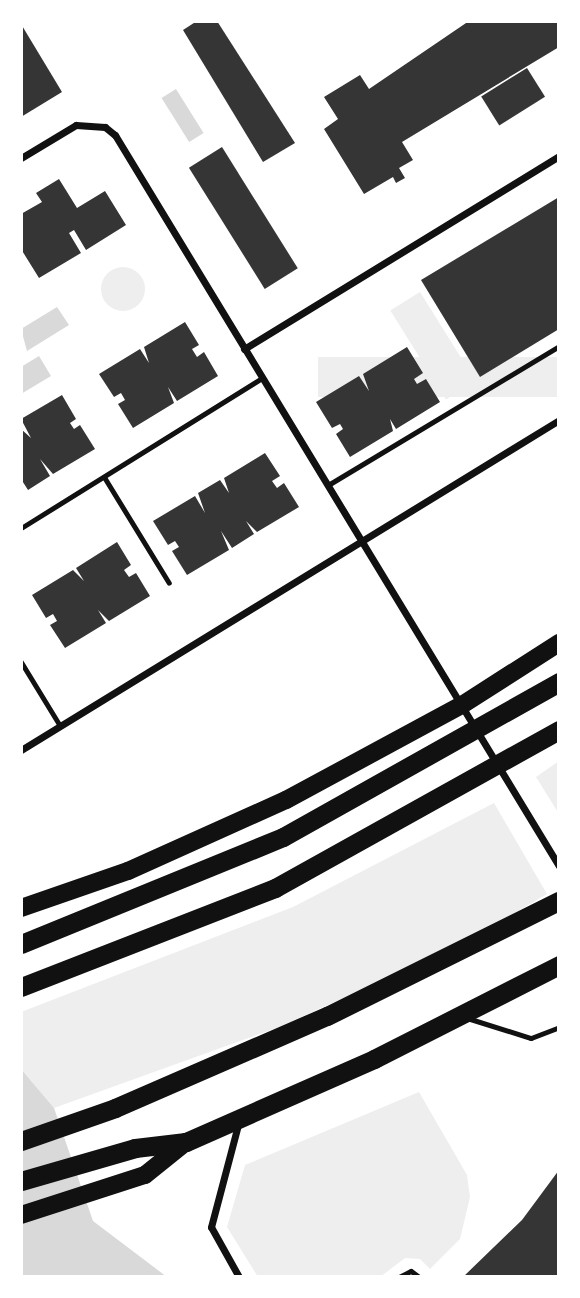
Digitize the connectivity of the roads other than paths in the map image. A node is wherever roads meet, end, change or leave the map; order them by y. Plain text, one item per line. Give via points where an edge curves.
1 (559, 156) edge
2 (21, 159) edge
3 (559, 346) edge
4 (244, 349) junction
5 (262, 378) junction
6 (559, 421) edge
7 (104, 477) junction
8 (328, 485) junction
9 (21, 528) edge
10 (362, 539) junction
11 (169, 583) dead end
12 (559, 643) edge
13 (21, 662) edge
14 (559, 682) edge
15 (462, 705) junction
16 (60, 726) junction
17 (559, 730) edge
18 (479, 733) junction
19 (21, 750) edge
20 (500, 768) junction
21 (559, 866) edge
22 (559, 901) edge
23 (21, 908) edge
24 (21, 944) edge
25 (559, 965) edge
26 (21, 987) edge
27 (460, 1016) junction
28 (559, 1027) edge
29 (240, 1119) junction
30 (21, 1141) edge
31 (186, 1142) junction
32 (21, 1181) edge
33 (21, 1215) edge
34 (239, 1277) edge
35 (399, 1277) edge
36 (419, 1277) edge

1 - 4 street
2 - 4 street via 76,125 105,127 115,135
3 - 8 lane
4 - 5 street
5 - 7 lane
5 - 8 street
6 - 10 street
7 - 9 lane
7 - 11 lane
8 - 10 street
10 - 15 street
10 - 16 street
12 - 15 main road
13 - 16 lane
14 - 18 highway
15 - 18 street
15 - 23 main road via 210,835
16 - 19 street
17 - 20 highway
18 - 20 street
18 - 24 highway via 253,852
20 - 21 street
20 - 26 highway via 275,888
22 - 30 highway via 443,962 115,1108
25 - 27 highway
27 - 28 lane via 531,1038
27 - 29 highway
29 - 31 highway
29 - 34 street via 211,1227
31 - 32 highway via 135,1148
31 - 33 main road via 145,1175
35 - 36 lane via 411,1271

